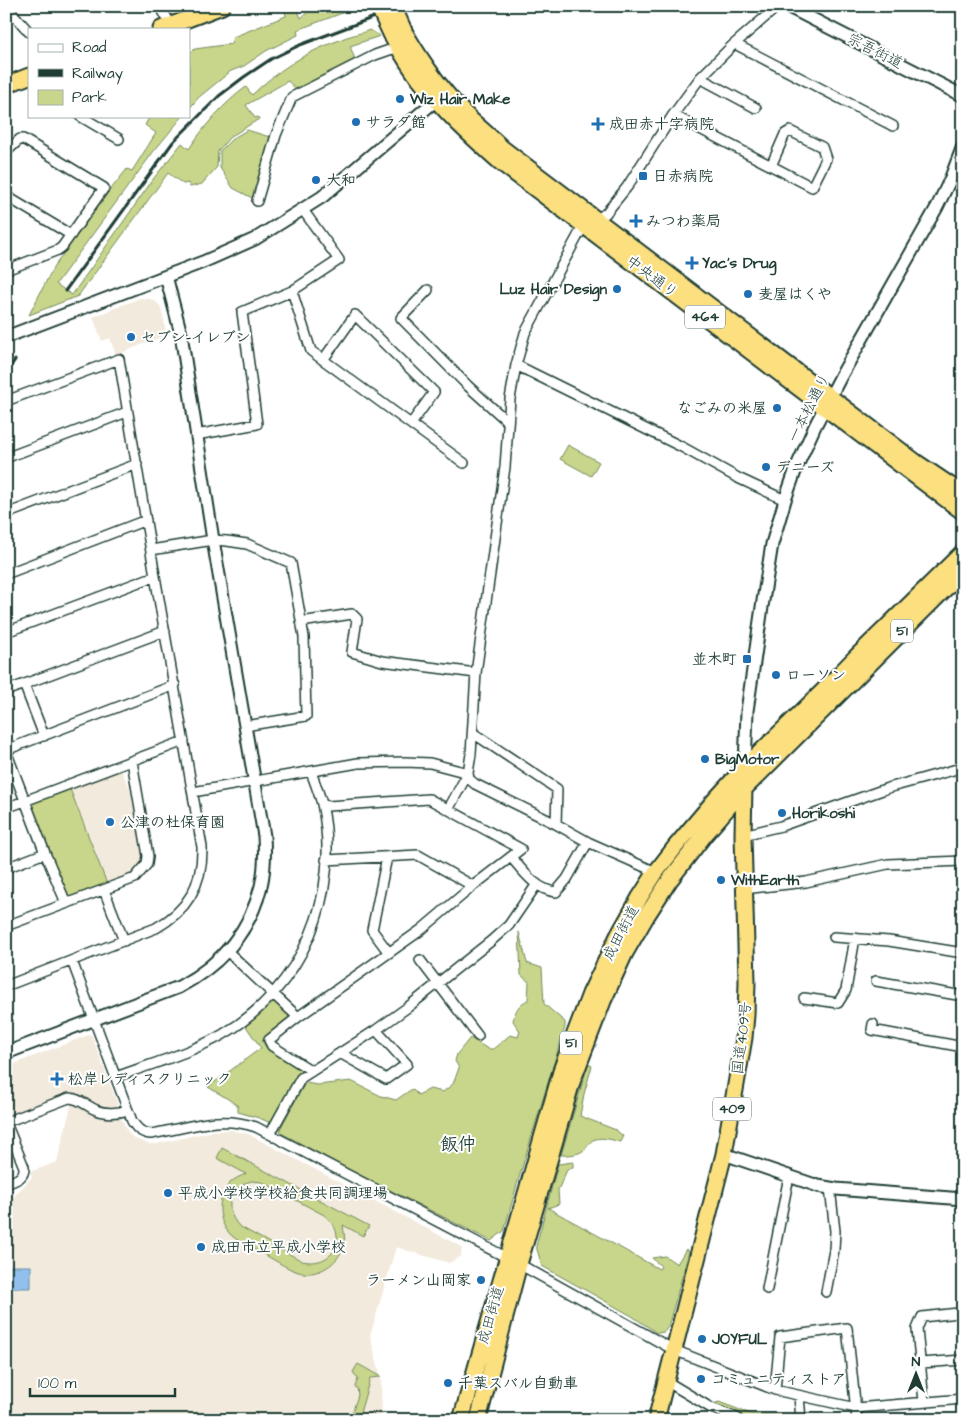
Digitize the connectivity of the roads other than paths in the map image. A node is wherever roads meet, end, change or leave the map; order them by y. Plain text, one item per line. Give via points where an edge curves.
1 (160, 6) edge
2 (222, 6) edge
3 (378, 6) edge
4 (393, 6) edge
5 (778, 6) edge
6 (787, 6) edge
7 (11, 8) edge
8 (166, 27) edge
9 (28, 31) edge
10 (399, 39) junction
11 (735, 44) junction
12 (28, 76) edge
13 (700, 78) junction
14 (6, 85) edge
15 (963, 96) edge
16 (436, 100) junction
17 (756, 108) dead end
18 (673, 115) junction
19 (83, 118) edge
20 (893, 126) dead end
21 (118, 138) dead end
22 (963, 146) edge
23 (6, 152) edge
24 (771, 166) junction
25 (6, 196) edge
26 (258, 201) dead end
27 (303, 210) junction
28 (592, 223) junction
29 (71, 235) junction
30 (6, 270) edge
31 (166, 276) junction
32 (428, 290) dead end
33 (292, 291) junction
34 (6, 337) edge
35 (323, 360) junction
36 (516, 365) junction
37 (6, 401) edge
38 (828, 402) junction
39 (128, 412) junction
40 (508, 422) junction
41 (411, 424) junction
42 (196, 434) junction
43 (6, 455) edge
44 (464, 463) dead end
45 (137, 464) junction
46 (963, 494) edge
47 (785, 500) junction
48 (963, 512) edge
49 (6, 514) edge
50 (146, 520) junction
51 (213, 540) junction
52 (151, 550) junction
53 (963, 552) edge
54 (963, 571) edge
55 (6, 574) edge
56 (155, 576) junction
57 (301, 622) junction
58 (165, 631) junction
59 (6, 632) edge
60 (476, 673) junction
61 (24, 684) junction
62 (175, 685) junction
63 (6, 691) edge
64 (245, 726) junction
65 (473, 733) junction
66 (44, 736) junction
67 (184, 741) junction
68 (6, 750) edge
69 (132, 761) junction
70 (745, 767) junction
71 (963, 769) edge
72 (311, 772) junction
73 (468, 773) junction
74 (255, 781) junction
75 (744, 790) junction
76 (192, 792) junction
77 (25, 801) junction
78 (322, 804) junction
79 (6, 808) edge
80 (449, 808) junction
81 (556, 824) junction
82 (742, 835) junction
83 (588, 842) junction
84 (45, 853) junction
85 (387, 857) junction
86 (511, 857) junction
87 (326, 860) junction
88 (963, 861) edge
89 (6, 868) edge
90 (656, 872) junction
91 (537, 884) junction
92 (473, 886) junction
93 (744, 889) junction
94 (104, 890) junction
95 (66, 903) junction
96 (6, 926) edge
97 (834, 937) dead end
98 (855, 938) junction
99 (124, 941) junction
100 (227, 951) junction
101 (389, 953) junction
102 (963, 953) edge
103 (420, 960) dead end
104 (72, 961) junction
105 (876, 982) dead end
106 (437, 983) junction
107 (6, 986) edge
108 (274, 994) junction
109 (963, 996) edge
110 (804, 998) dead end
111 (298, 1017) junction
112 (94, 1019) junction
113 (872, 1024) dead end
114 (376, 1030) junction
115 (478, 1036) dead end
116 (963, 1047) edge
117 (6, 1053) edge
118 (340, 1053) junction
119 (312, 1071) junction
120 (116, 1077) junction
121 (128, 1110) junction
122 (6, 1123) edge
123 (270, 1134) junction
124 (724, 1154) junction
125 (789, 1176) junction
126 (6, 1184) edge
127 (830, 1188) junction
128 (963, 1199) edge
129 (514, 1261) junction
130 (767, 1289) dead end
131 (826, 1292) dead end
132 (958, 1313) dead end
133 (674, 1350) junction
134 (963, 1360) edge
135 (921, 1363) junction
136 (666, 1381) junction
137 (775, 1390) junction
138 (799, 1396) junction
139 (963, 1399) edge
140 (924, 1402) junction
141 (856, 1408) junction
142 (737, 1418) dead end
143 (461, 1420) edge
144 (478, 1420) edge
145 (656, 1420) edge
146 (801, 1420) edge
147 (856, 1420) edge

1 - 8 street
2 - 8 highway
3 - 10 highway, 中央通り / 464, bridge
4 - 10 highway, 中央通り / 464, bridge
5 - 11 street
6 - 15 street, 宗吾街道
7 - 9 street
10 - 16 highway, 中央通り / 464 via 420,80
10 - 26 street via 292,98 276,135
10 - 28 highway, 中央通り / 464 via 469,118
11 - 13 street
11 - 20 street
12 - 14 highway
13 - 17 street
13 - 18 street
16 - 27 street
16 - 28 highway, 中央通り / 464 via 500,162
18 - 24 street
18 - 28 street via 627,187 606,213
19 - 21 street
22 - 38 street, 一本松通り via 937,207
23 - 29 street via 23,139 104,188
24 - 24 street via 812,187 826,159 822,147 790,131 785,134
25 - 29 street
27 - 31 street via 255,239
27 - 33 street via 340,260
28 - 36 street via 580,232 525,333
28 - 38 highway, 中央通り / 464
29 - 30 street via 58,250
31 - 34 street
31 - 42 street via 181,334
32 - 40 street via 401,318
33 - 35 street via 311,350
33 - 42 street via 242,312 257,424
35 - 41 street
35 - 41 street via 355,315 434,392
36 - 40 street
36 - 47 street
37 - 39 street via 120,359
38 - 46 highway, 中央通り / 464
38 - 47 street, 一本松通り via 797,466
38 - 48 highway, 中央通り / 464
39 - 43 street via 8,457
39 - 45 street
40 - 60 street via 505,466
41 - 44 street
42 - 51 street
45 - 49 street
45 - 50 street
47 - 70 street, 一本松通り via 772,544 762,607 747,711
50 - 52 street
50 - 55 street
51 - 52 street
51 - 57 street via 247,544 291,564
51 - 64 street
52 - 56 street
53 - 70 highway, 成田街道 / 51
54 - 75 highway, 成田街道 / 51
56 - 58 street
56 - 59 street
57 - 60 street via 352,614 357,619 352,652 382,661
57 - 64 street via 306,716
58 - 61 street
58 - 62 street
60 - 65 street
61 - 63 street
61 - 66 street
62 - 66 street
62 - 67 street
64 - 74 street
65 - 73 street
65 - 81 street via 557,790
66 - 68 street
67 - 69 street
67 - 76 street
68 - 77 street
69 - 77 street
69 - 94 street via 148,860 135,878
70 - 75 highway, 国道409号 / 409
70 - 90 highway, 成田街道 / 51
71 - 82 street via 888,788 781,826
72 - 73 street via 358,763 406,762 430,763
72 - 74 street
72 - 78 street
73 - 80 street
73 - 81 street via 475,784
74 - 76 street
74 - 100 street via 264,836 262,885 243,930
75 - 82 highway, 国道409号 / 409
75 - 129 highway, 成田街道 / 51 via 670,881 625,953 572,1082
76 - 99 street via 202,859 192,894 168,921
77 - 79 street
77 - 84 street
78 - 80 street via 430,799
78 - 87 street
80 - 86 street via 522,848
81 - 83 street
82 - 93 highway, 国道409号 / 409
83 - 90 street
83 - 91 street via 556,892
84 - 89 street
84 - 95 street
85 - 87 street
85 - 92 street via 418,856
85 - 101 street via 372,930
86 - 91 street
86 - 92 street
87 - 108 street via 323,895 311,933 302,953
88 - 93 street via 888,864 806,882
90 - 129 highway, 成田街道 / 51 via 618,936 586,1003 562,1068
91 - 106 street via 509,925
92 - 101 street via 422,930
93 - 124 highway, 国道409号 / 409 via 746,1015
94 - 95 street
94 - 99 street
95 - 96 street
97 - 98 street
98 - 102 street
98 - 110 street via 846,990 838,1003
99 - 104 street
100 - 108 street
100 - 112 street via 198,976 179,987
101 - 111 street
103 - 106 street
104 - 107 street
104 - 112 street
105 - 109 street
106 - 114 street
106 - 115 street
108 - 111 street
108 - 120 street via 222,1035
111 - 119 street via 269,1040 272,1046
112 - 117 street
112 - 120 street
113 - 116 street via 872,1030
114 - 118 street
114 - 118 street via 406,1064 386,1078
118 - 119 street
119 - 123 street via 301,1078
120 - 121 street
121 - 122 street via 120,1113 98,1111 76,1098 69,1098
121 - 123 street via 135,1126 146,1134 231,1121 245,1123
122 - 126 street via 24,1167 22,1177
123 - 129 street
124 - 125 street
124 - 133 highway, 国道409号 / 409
125 - 127 street
125 - 130 street
127 - 128 street
127 - 131 street via 835,1232
129 - 133 street
129 - 143 highway, 成田街道 / 51
129 - 144 highway, 成田街道 / 51
132 - 135 street via 922,1317 917,1329
133 - 136 highway, 国道409号 / 409
133 - 137 street
134 - 135 street
135 - 140 street
136 - 142 street via 711,1408
136 - 145 highway, 国道409号 / 409
137 - 138 street
137 - 141 street via 780,1337 847,1328
138 - 141 street
138 - 146 street
139 - 140 street
140 - 141 street
141 - 147 street

